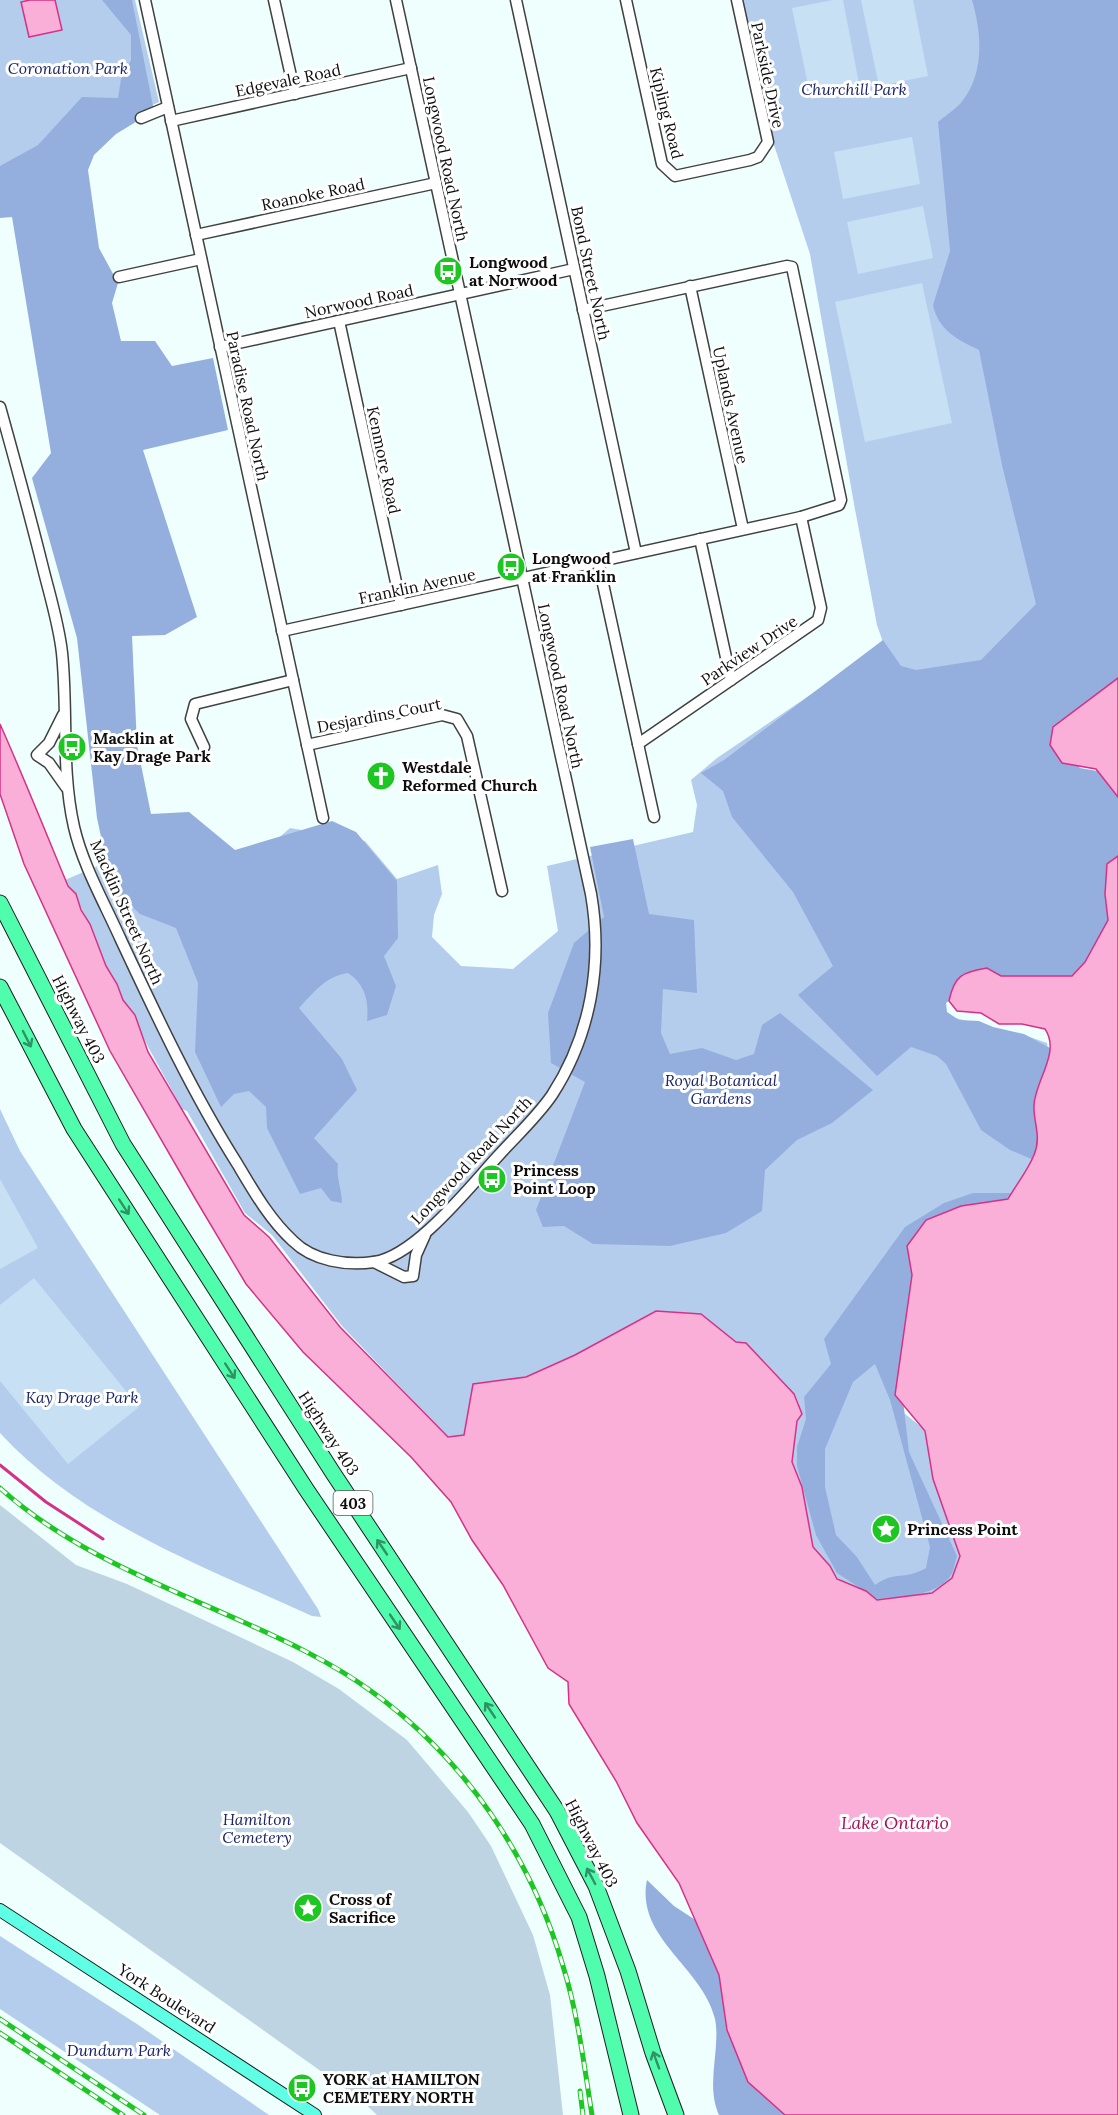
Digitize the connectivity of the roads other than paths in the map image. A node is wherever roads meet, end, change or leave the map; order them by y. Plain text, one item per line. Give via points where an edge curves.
1 (145, 0) edge
2 (274, 0) edge
3 (396, 0) edge
4 (516, 0) edge
5 (626, 0) edge
6 (737, 0) edge
7 (411, 68) junction
8 (295, 94) junction
9 (168, 107) junction
10 (141, 118) dead end
11 (171, 121) junction
12 (760, 153) joint
13 (436, 183) junction
14 (196, 235) junction
15 (201, 259) junction
16 (574, 269) junction
17 (119, 277) dead end
18 (690, 286) junction
19 (460, 294) junction
20 (583, 310) junction
21 (339, 321) junction
22 (220, 347) junction
23 (0, 407) edge
24 (801, 517) junction
25 (743, 529) junction
26 (700, 539) junction
27 (636, 553) junction
28 (598, 561) junction
29 (522, 578) junction
30 (401, 605) junction
31 (282, 631) junction
32 (293, 680) junction
33 (731, 680) junction
34 (65, 709) junction
35 (638, 744) junction
36 (307, 745) junction
37 (204, 747) dead end
38 (68, 790) junction
39 (654, 817) dead end
40 (323, 818) dead end
41 (502, 891) dead end
42 (0, 903) edge
43 (0, 987) edge
44 (426, 1232) junction
45 (372, 1262) junction
46 (0, 1910) edge
47 (315, 2115) edge
48 (631, 2115) edge
49 (676, 2115) edge

1 - 9 street, Paradise Road North
2 - 8 street
3 - 7 street, Longwood Road North
4 - 16 street, Bond Street North
5 - 12 street, Kipling Road via 666,170 675,176 750,160
6 - 12 street, Parkside Drive via 768,142
7 - 8 street, Edgevale Road
7 - 13 street, Longwood Road North
8 - 11 street, Edgevale Road
9 - 10 street
9 - 11 street, Paradise Road North
11 - 14 street, Paradise Road North
13 - 14 street, Roanoke Road
13 - 19 street, Longwood Road North
14 - 15 street, Paradise Road North
15 - 17 street
15 - 22 street, Paradise Road North
16 - 19 street, Norwood Road
16 - 20 street, Bond Street North
18 - 20 street
18 - 24 street, Franklin Avenue via 792,267 841,500 839,505
18 - 25 street, Uplands Avenue
19 - 21 street, Norwood Road
19 - 29 street, Longwood Road North
20 - 27 street, Bond Street North
21 - 22 street, Norwood Road
21 - 30 street, Kenmore Road
22 - 31 street, Paradise Road North
23 - 34 street, Macklin Street North via 53,606 62,651
24 - 25 street, Franklin Avenue
24 - 33 street, Parkview Drive via 820,617
25 - 26 street, Franklin Avenue
26 - 27 street, Franklin Avenue
26 - 33 street
27 - 28 street, Franklin Avenue
28 - 29 street, Franklin Avenue
28 - 35 street
29 - 30 street, Franklin Avenue
29 - 44 street, Longwood Road North via 593,903 593,985 581,1034 552,1095
30 - 31 street, Franklin Avenue
31 - 32 street, Paradise Road North
32 - 36 street, Paradise Road North
32 - 37 street via 195,704 191,719
33 - 35 street, Parkview Drive
34 - 38 street, Macklin Street North
34 - 38 street via 59,726 37,755 49,762
35 - 39 street
36 - 40 street, Paradise Road North
36 - 41 street, Desjardins Court via 442,715 457,719 467,736
38 - 45 street, Macklin Street North via 74,829 87,866 143,986 212,1124 267,1212 295,1244 317,1257
49 -> 42 highway, Highway 403 / 403 via 596,1886 557,1811 333,1473 123,1144
43 -> 48 highway, 403 via 74,1129 306,1489 532,1824 579,1917
44 - 45 street, Longwood Road North via 395,1255
44 - 45 street via 416,1255 413,1276 404,1277
46 - 47 main road, York Boulevard

